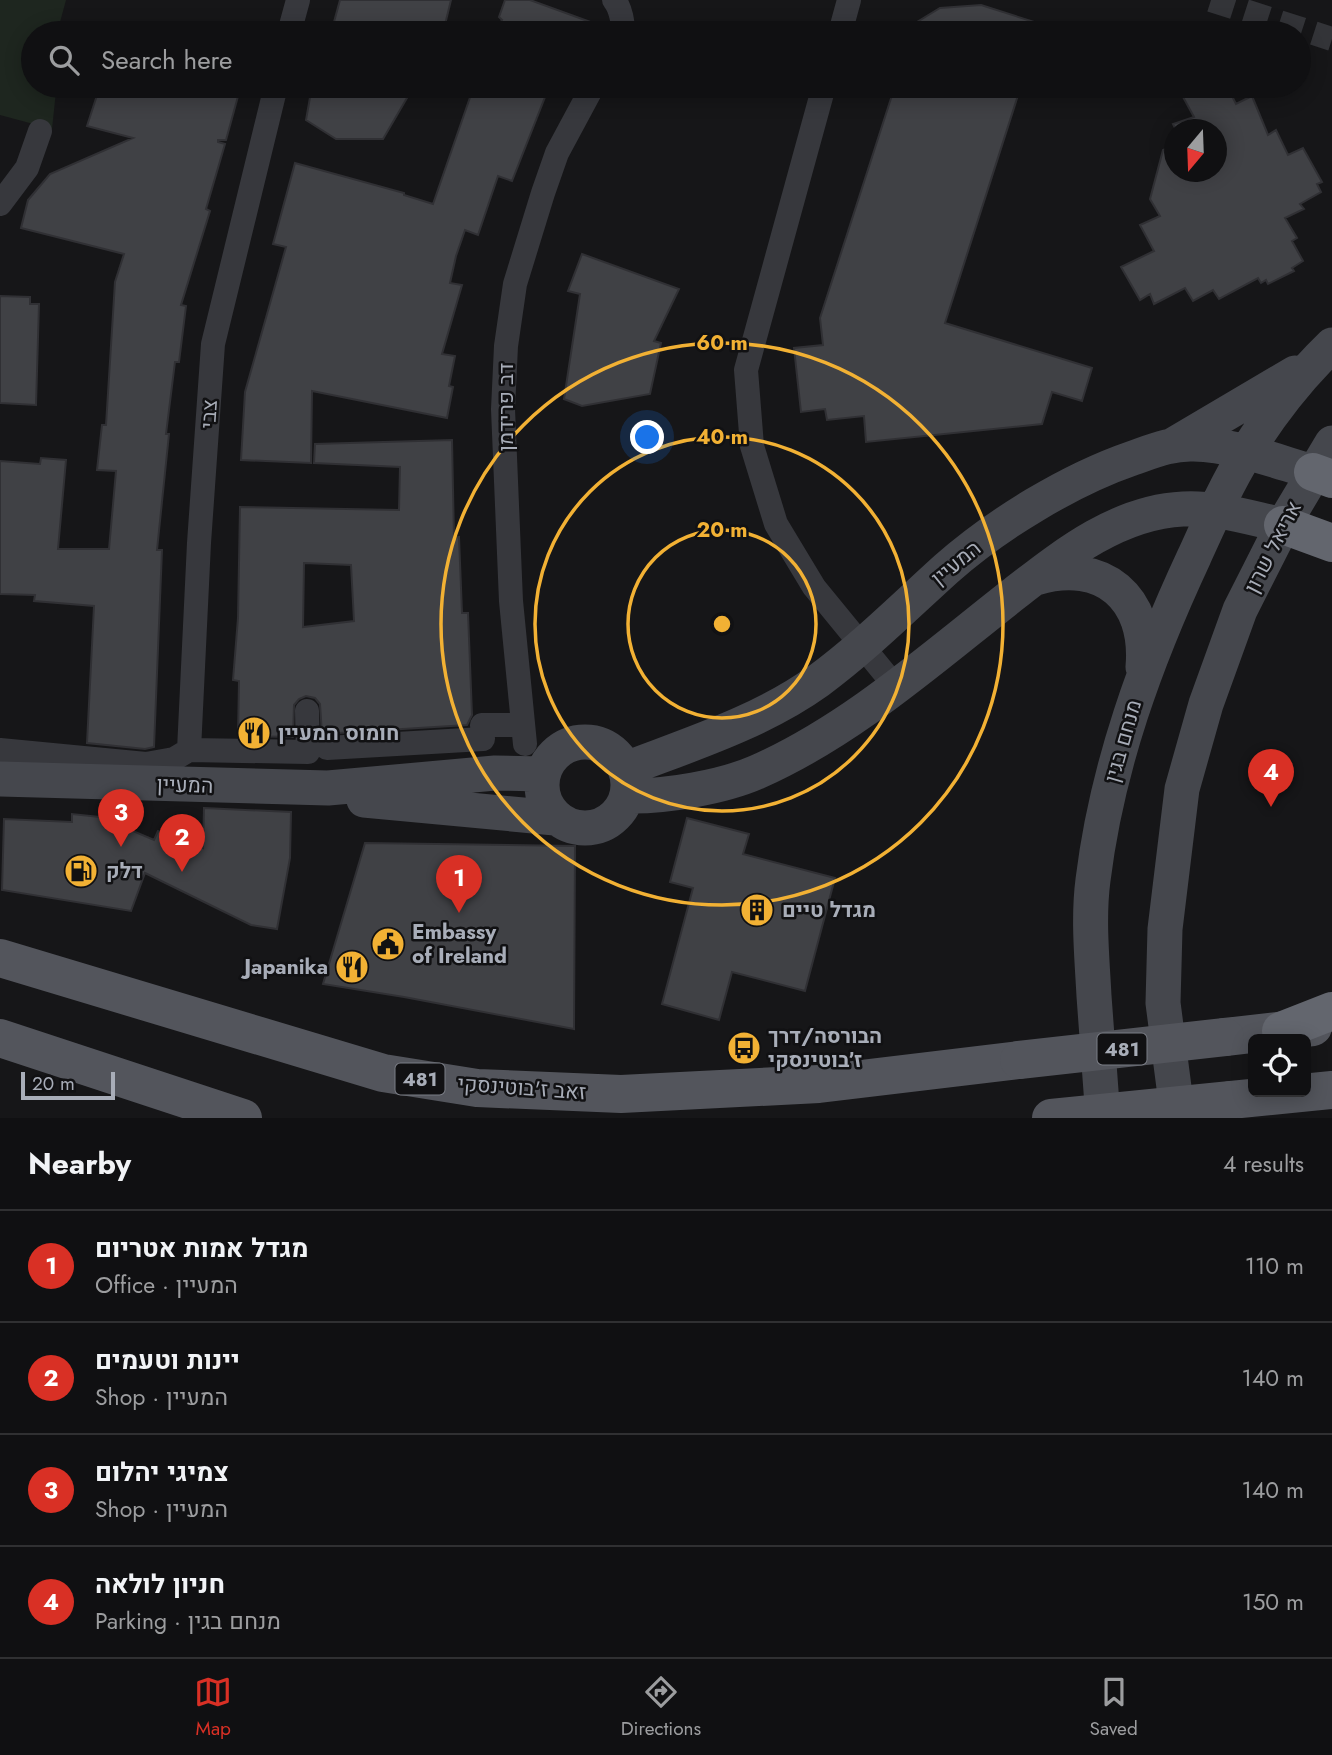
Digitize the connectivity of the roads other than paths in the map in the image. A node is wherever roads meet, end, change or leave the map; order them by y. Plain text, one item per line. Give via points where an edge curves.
1 (298, 0) edge
2 (614, 0) edge
3 (849, 0) edge
4 (292, 21) edge
5 (621, 21) edge
6 (843, 21) edge
7 (273, 98) edge
8 (587, 98) edge
9 (821, 98) edge
10 (40, 131) dead end
11 (0, 204) edge
12 (1325, 351) edge
13 (1172, 445) junction
14 (1246, 453) junction
15 (1326, 464) edge
16 (1216, 511) junction
17 (1283, 525) junction
18 (1332, 543) edge
19 (1032, 579) junction
20 (862, 647) junction
21 (1142, 677) junction
22 (895, 686) junction
23 (307, 711) dead end
24 (327, 748) dead end
25 (0, 750) edge
26 (189, 750) junction
27 (542, 774) junction
28 (0, 779) edge
29 (626, 783) junction
30 (328, 788) junction
31 (555, 818) junction
32 (0, 958) edge
33 (1332, 1011) edge
34 (1332, 1024) edge
35 (1281, 1031) junction
36 (0, 1038) edge
37 (1332, 1090) edge
38 (243, 1118) edge
39 (1051, 1118) edge
40 (1103, 1118) edge
41 (1178, 1118) edge

1 - 4 street
2 - 5 street
3 - 6 street
7 - 26 street, צבי via 214,344
8 - 24 street, דב פרידמן via 557,153 543,193 515,284 506,346 503,409 511,601 524,735 482,725 483,739
9 - 20 street via 746,370 752,446 776,524 814,587
10 - 11 street via 27,169
12 - 13 street via 1268,391
12 - 14 street
13 - 14 street, המעיין
13 - 20 street, המעיין via 1108,466 1017,515 948,567
14 - 15 street, המעיין
14 - 16 street, מנחם בגין
15 - 17 street, אריאל שרון
16 - 17 street
16 - 19 street via 1182,509 1132,519 1056,560
16 - 21 street, מנחם בגין
17 - 18 highway
17 - 41 street, אריאל שרון via 1240,610 1182,789 1165,929 1163,1003
19 - 21 street via 1082,573 1104,580 1123,594 1136,612 1142,634
19 - 22 street
20 - 22 street
20 - 29 street, המעיין via 762,715
21 - 40 street, מנחם בגין via 1106,800 1093,881 1090,937
22 - 29 street via 842,725 755,773 718,786
23 - 26 street via 308,752
25 - 26 street, המעיין via 146,764 174,759
27 - 29 street via 558,750 584,742 609,749 619,758
27 - 30 street, המעיין via 495,773
27 - 31 street via 543,797
28 - 30 street, המעיין
29 - 31 street via 622,808 603,825 578,829
30 - 31 street, המעיין via 355,799
32 - 35 main road, זאב ז'בוטינסקי / 481, bridge via 383,1073 477,1088 621,1094 819,1084
33 - 35 highway
34 - 35 main road, 481
36 - 38 main road
37 - 39 main road, bridge

